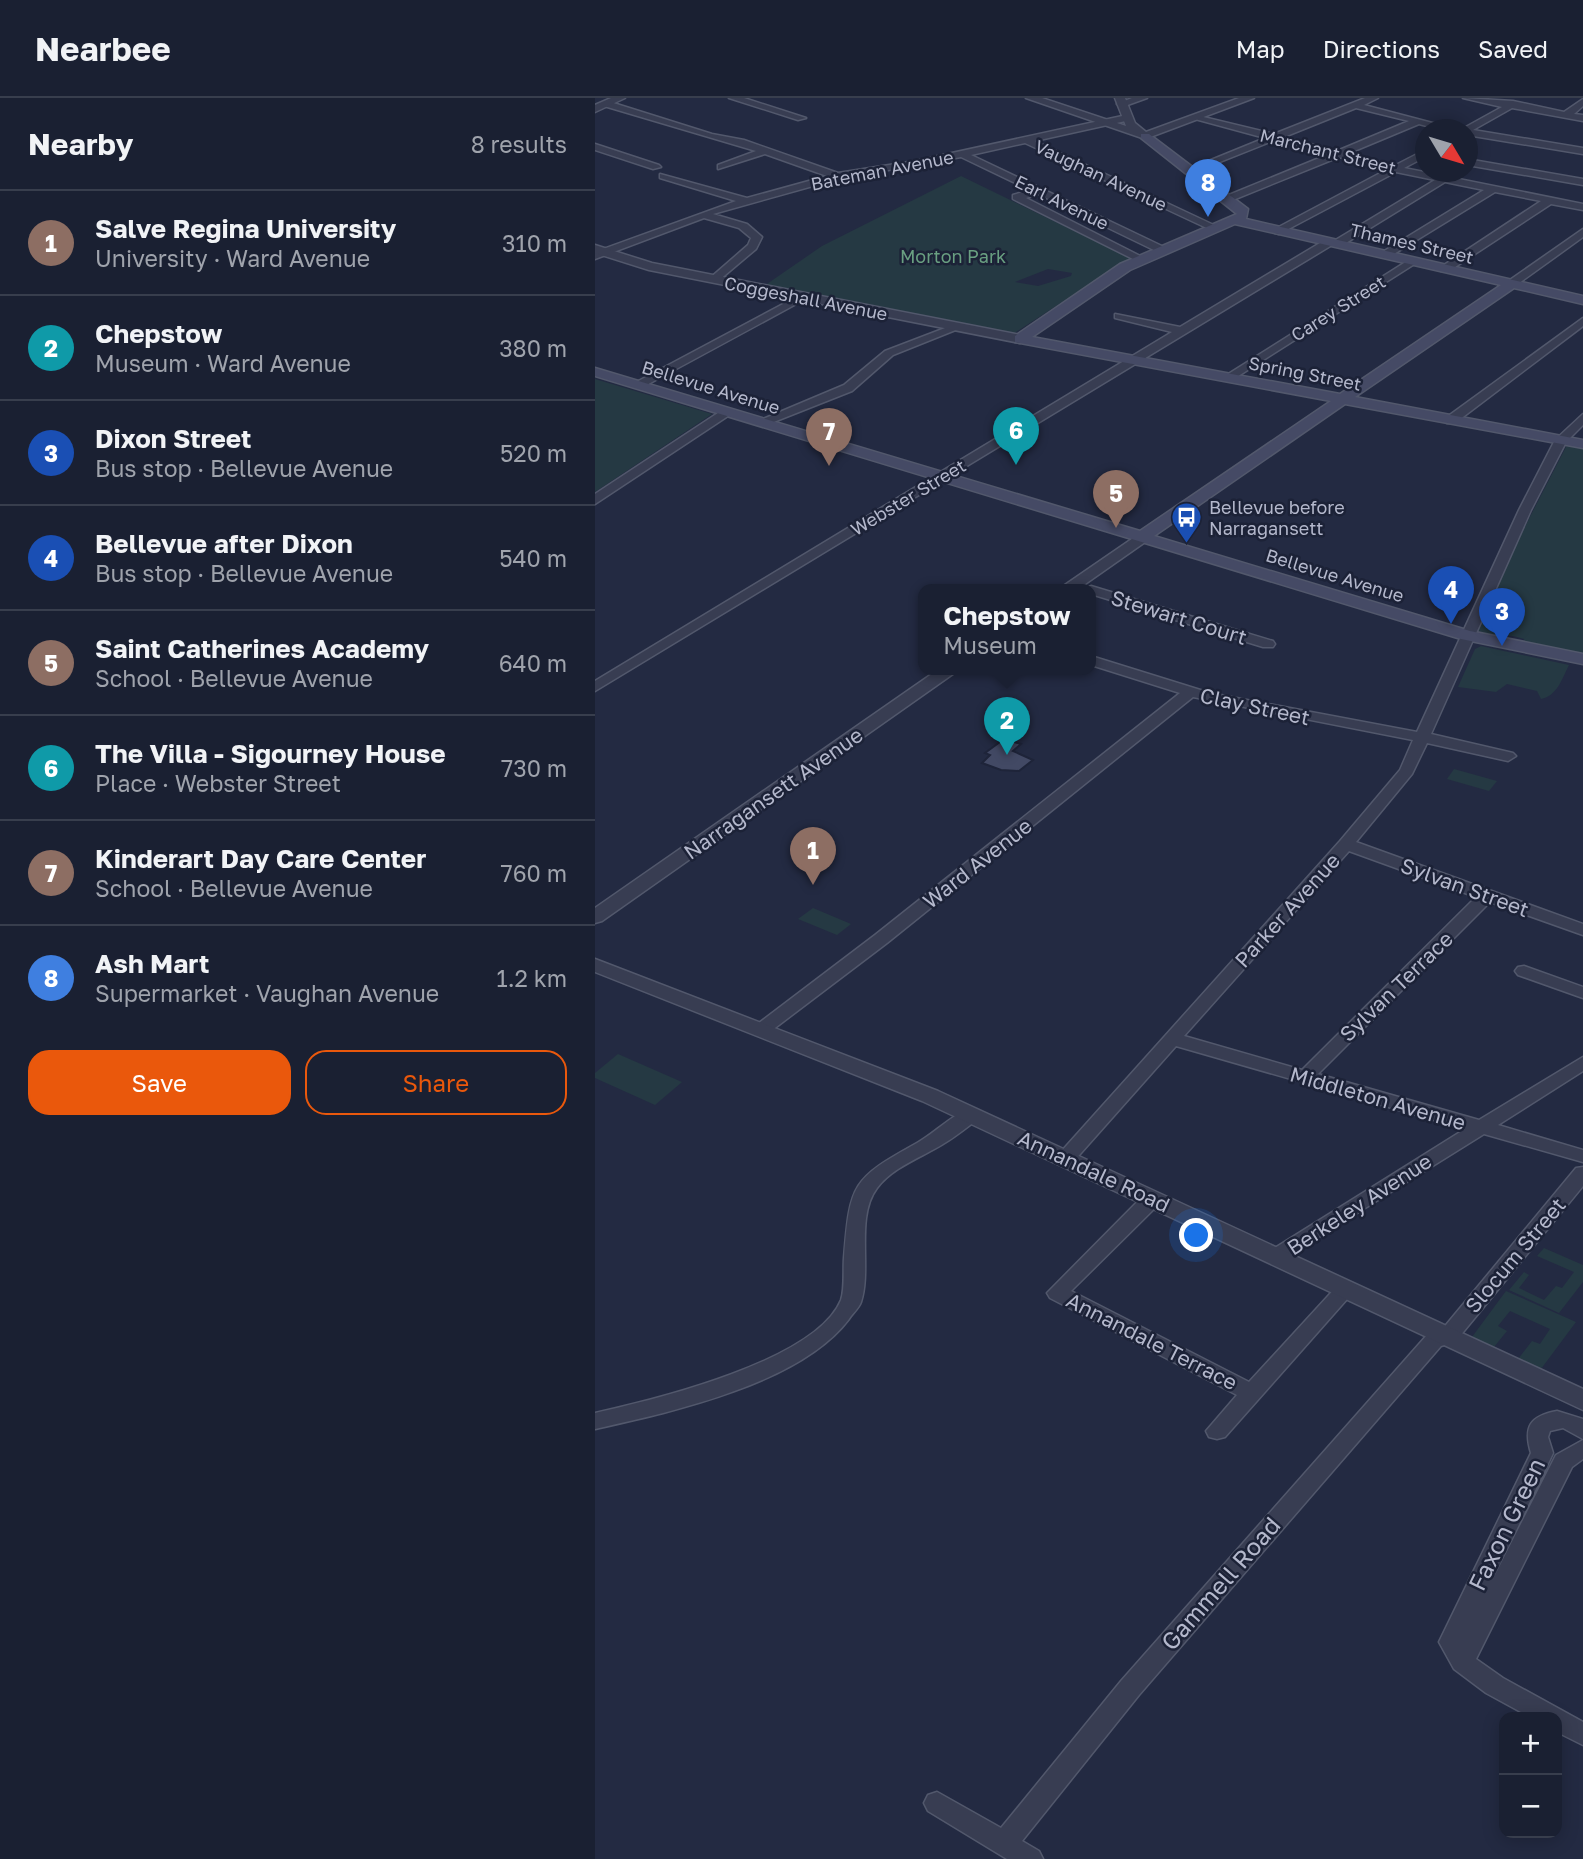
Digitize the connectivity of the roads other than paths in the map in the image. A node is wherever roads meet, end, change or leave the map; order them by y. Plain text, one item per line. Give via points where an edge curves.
1 (620, 98) edge
2 (734, 98) edge
3 (1031, 98) edge
4 (1142, 98) edge
5 (1249, 98) edge
6 (1373, 98) edge
7 (1468, 98) edge
8 (1524, 98) edge
9 (1121, 101) edge
10 (1583, 102) edge
11 (607, 104) junction
12 (1354, 106) junction
13 (1511, 106) junction
14 (595, 109) edge
15 (1566, 115) junction
16 (1198, 117) junction
17 (801, 118) dead end
18 (1127, 118) junction
19 (1583, 118) edge
20 (1415, 122) edge
21 (1415, 122) edge
22 (1106, 123) junction
23 (1478, 125) edge
24 (1478, 133) edge
25 (1145, 136) junction
26 (1273, 137) junction
27 (1025, 141) junction
28 (595, 147) edge
29 (764, 151) junction
30 (1583, 151) edge
31 (963, 154) junction
32 (1337, 155) junction
33 (1415, 159) edge
34 (1478, 164) edge
35 (656, 167) dead end
36 (721, 167) dead end
37 (1395, 169) junction
38 (1189, 171) junction
39 (1415, 173) edge
40 (663, 176) dead end
41 (837, 176) junction
42 (1438, 182) edge
43 (1458, 182) edge
44 (1583, 182) edge
45 (1493, 189) junction
46 (1039, 191) junction
47 (1228, 199) junction
48 (1550, 200) junction
49 (748, 201) junction
50 (1583, 207) edge
51 (703, 214) junction
52 (1234, 220) junction
53 (1216, 228) junction
54 (1279, 231) junction
55 (1583, 232) edge
56 (1333, 243) junction
57 (1162, 250) junction
58 (597, 252) edge
59 (1385, 255) junction
60 (1141, 258) junction
61 (1412, 261) junction
62 (1445, 269) junction
63 (714, 279) junction
64 (1511, 284) junction
65 (804, 297) junction
66 (1583, 300) edge
67 (1119, 316) dead end
68 (1583, 321) edge
69 (957, 327) junction
70 (1182, 331) junction
71 (1020, 339) junction
72 (1132, 360) junction
73 (595, 372) edge
74 (1228, 378) junction
75 (638, 385) junction
76 (1341, 399) junction
77 (728, 412) junction
78 (1583, 418) edge
79 (1451, 419) junction
80 (762, 422) junction
81 (1561, 440) junction
82 (1583, 444) edge
83 (942, 477) junction
84 (595, 500) edge
85 (1142, 537) junction
86 (1085, 584) edge
87 (1096, 593) edge
88 (1467, 635) junction
89 (1268, 644) dead end
90 (1583, 659) edge
91 (1096, 662) edge
92 (942, 675) edge
93 (595, 687) edge
94 (1191, 692) junction
95 (1422, 737) junction
96 (1509, 756) dead end
97 (1346, 844) junction
98 (1488, 895) junction
99 (595, 917) edge
100 (1583, 930) edge
101 (595, 965) edge
102 (1524, 971) dead end
103 (1583, 993) edge
104 (761, 1030) junction
105 (1173, 1039) junction
106 (1583, 1063) edge
107 (1305, 1077) junction
108 (971, 1115) junction
109 (1477, 1128) junction
110 (1583, 1156) edge
111 (1066, 1158) junction
112 (1583, 1174) edge
113 (1152, 1199) junction
114 (1277, 1256) junction
115 (1346, 1289) junction
116 (1448, 1337) junction
117 (1252, 1393) junction
118 (1583, 1400) edge
119 (595, 1421) edge
120 (1217, 1431) dead end
121 (1583, 1431) edge
122 (1583, 1448) edge
123 (1463, 1662) junction
124 (1544, 1712) edge
125 (1562, 1722) edge
126 (1583, 1734) edge
127 (937, 1803) dead end
128 (1005, 1844) junction
129 (1030, 1859) edge

1 - 11 street
2 - 17 street
3 - 22 street
4 - 9 street
5 - 16 street
6 - 12 street
7 - 13 street
8 - 13 street
9 - 18 street
10 - 15 street
11 - 14 street
11 - 29 street
12 - 20 street
12 - 26 street
13 - 15 street
13 - 23 street
15 - 19 street
16 - 25 street
16 - 26 street, Marchant Street
18 - 22 street, Bateman Avenue
18 - 25 street
21 - 32 street
22 - 25 street
22 - 27 street, Bateman Avenue
24 - 30 street
25 - 38 main road
26 - 32 street, Marchant Street
26 - 38 street
27 - 31 street, Bateman Avenue
27 - 53 street, Vaughan Avenue
28 - 35 street
29 - 36 street
29 - 41 street
31 - 41 street, Bateman Avenue
31 - 46 street, Earl Avenue
32 - 37 street, Marchant Street
32 - 47 street
33 - 37 street
34 - 44 street
37 - 39 street, Marchant Street
37 - 54 street
38 - 47 main road
40 - 49 street
41 - 49 street, Bateman Avenue
42 - 56 street, Webster Street
43 - 45 street, Marchant Street
45 - 48 street, Marchant Street
45 - 59 street
46 - 57 street, Earl Avenue
46 - 60 street via 1017,197
47 - 52 main road via 1244,212
48 - 50 street, Marchant Street
48 - 62 street
49 - 51 street, Bateman Avenue
51 - 58 street, Bateman Avenue
51 - 63 street via 743,226 757,237 752,247
52 - 53 main road
52 - 54 main road, Thames Street
53 - 57 main road
54 - 56 main road, Thames Street
55 - 64 street
56 - 59 main road, Thames Street
56 - 70 street, Webster Street
57 - 60 main road
58 - 63 street, Coggeshall Avenue
59 - 61 main road, Thames Street
60 - 71 main road
61 - 62 main road, Thames Street
61 - 74 street, Carey Street
62 - 64 main road, Thames Street
63 - 65 street, Coggeshall Avenue
64 - 66 main road, Thames Street
64 - 76 main road
65 - 69 street, Coggeshall Avenue
65 - 75 street
67 - 70 street
68 - 79 street
69 - 71 street, Coggeshall Avenue
69 - 80 street via 889,353 848,388
70 - 72 street, Webster Street
71 - 72 main road, Spring Street
72 - 74 main road, Spring Street
72 - 83 street, Webster Street
73 - 75 main road, Bellevue Avenue
74 - 76 main road, Spring Street
75 - 77 main road, Bellevue Avenue
76 - 79 main road, Spring Street
76 - 85 main road
77 - 80 main road, Bellevue Avenue
77 - 84 street
78 - 81 street, Parker Avenue
79 - 81 main road, Spring Street
80 - 83 main road, Bellevue Avenue
81 - 82 main road, Spring Street
81 - 88 street, Parker Avenue
83 - 85 main road, Bellevue Avenue
83 - 93 street, Webster Street
85 - 86 street
85 - 88 main road, Bellevue Avenue
87 - 89 street, Stewart Court
88 - 90 main road, Bellevue Avenue
88 - 95 street, Parker Avenue
91 - 94 street, Clay Street
92 - 99 street, Narragansett Avenue
94 - 95 street, Clay Street
94 - 104 street, Ward Avenue
95 - 96 street, Clay Street
95 - 97 street, Parker Avenue via 1407,771
97 - 98 street, Sylvan Street
97 - 105 street, Parker Avenue
98 - 100 street, Sylvan Street
98 - 107 street, Sylvan Terrace
101 - 104 street, Annandale Road
102 - 103 street
104 - 108 street, Annandale Road
105 - 107 street, Middleton Avenue
105 - 111 street, Parker Avenue
106 - 109 street, Berkeley Avenue
107 - 109 street, Middleton Avenue
108 - 111 street, Annandale Road
108 - 119 street via 940,1139 880,1172 866,1188 858,1209 851,1301 821,1338 754,1374
109 - 110 street, Middleton Avenue
109 - 114 street, Berkeley Avenue
111 - 113 street, Annandale Road
112 - 116 street, Slocum Street
113 - 114 street, Annandale Road
113 - 117 street, Annandale Terrace via 1057,1293
114 - 115 street, Annandale Road
115 - 116 street, Annandale Road
115 - 117 street, Annandale Terrace
116 - 118 street, Annandale Road
116 - 128 street, Gammell Road via 1434,1340 1310,1479
117 - 120 street, Annandale Terrace
121 - 123 street, Faxon Green via 1573,1422 1559,1419 1545,1422 1538,1431 1542,1453 1453,1634 1452,1650
122 - 123 street, Faxon Green via 1564,1461
123 - 124 street
125 - 126 street
127 - 128 street
128 - 129 street

